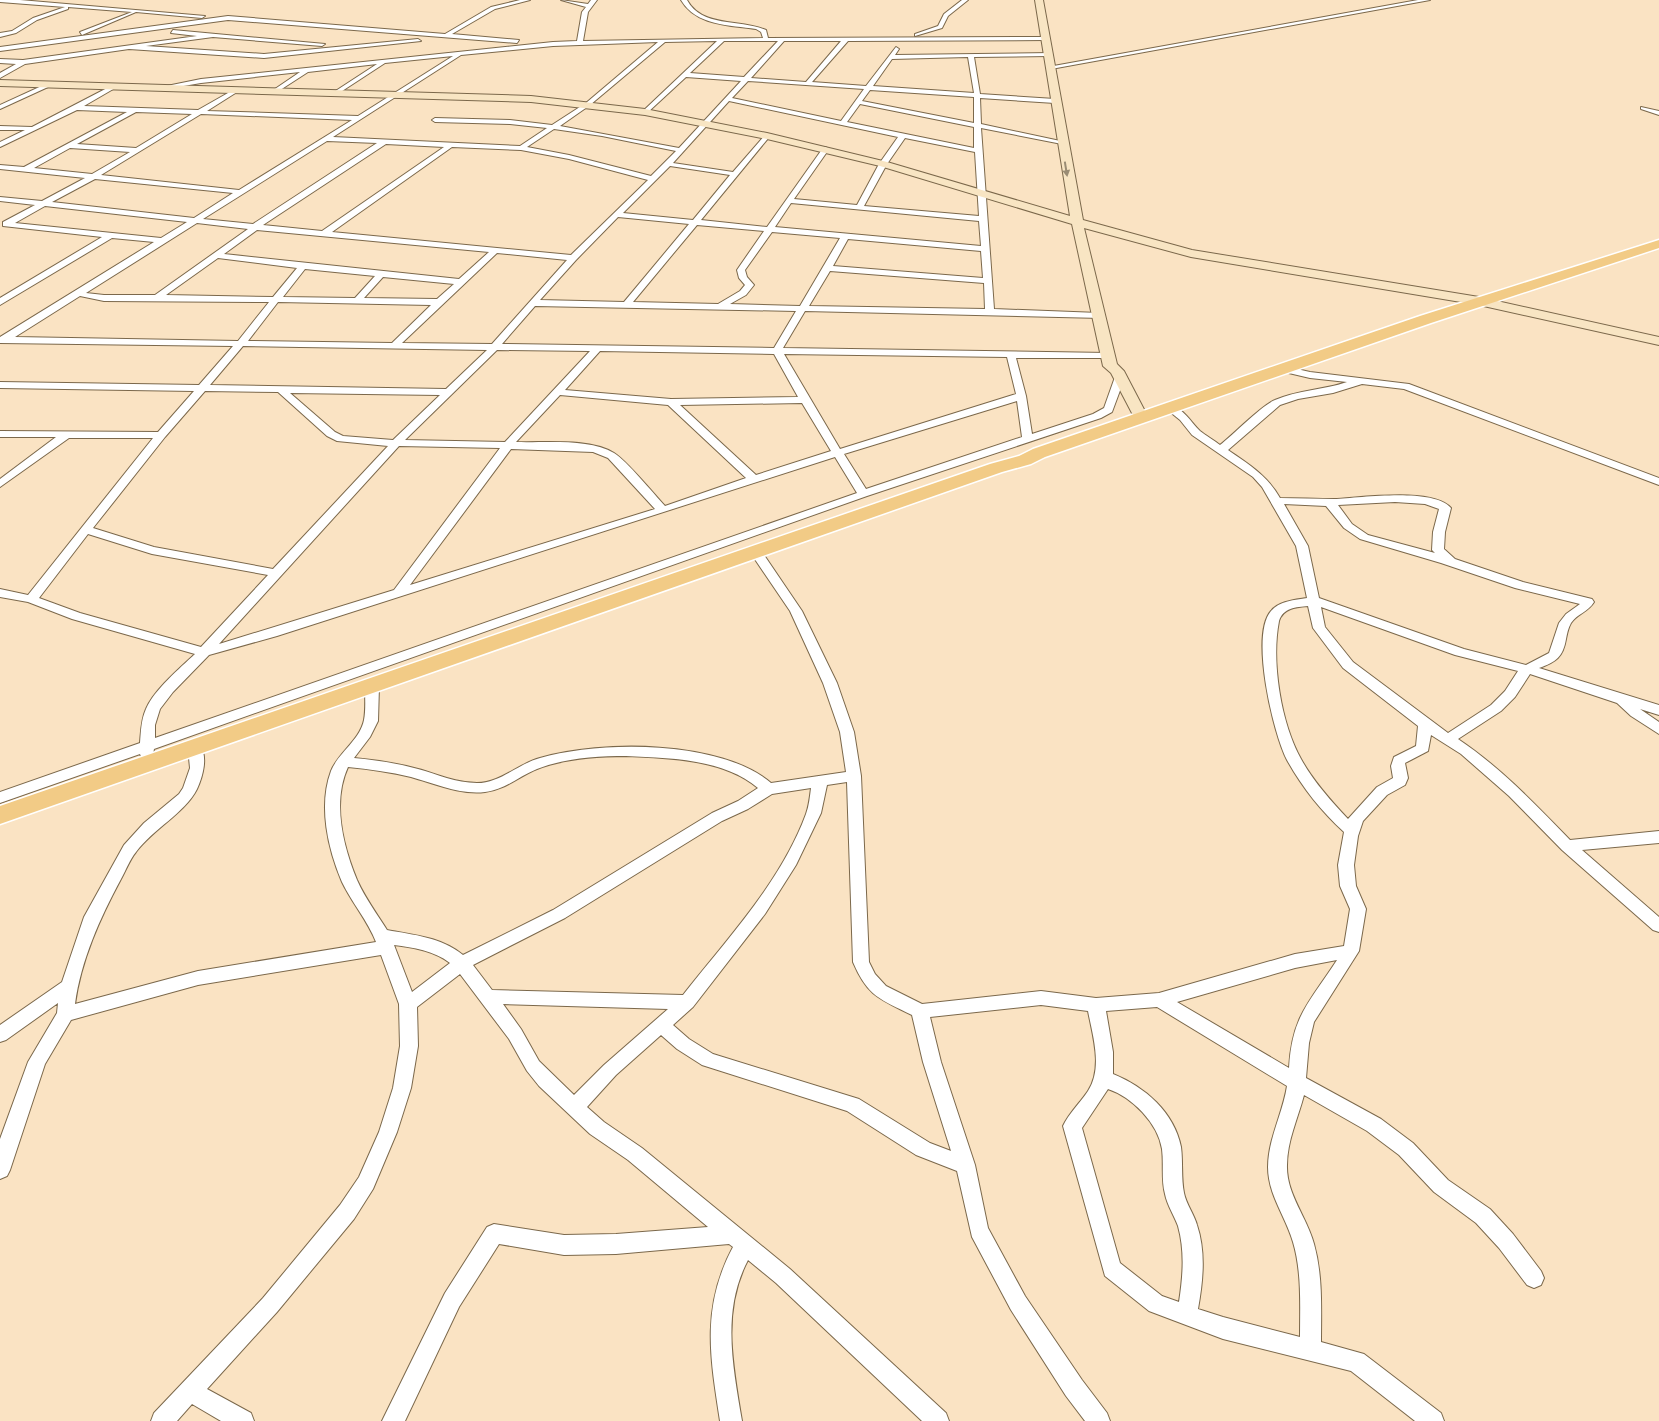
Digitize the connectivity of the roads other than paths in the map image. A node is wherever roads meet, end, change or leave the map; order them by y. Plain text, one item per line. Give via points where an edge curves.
1 (0, 0) edge
2 (510, 0) edge
3 (527, 0) edge
4 (564, 0) edge
5 (594, 0) edge
6 (684, 0) edge
7 (965, 0) edge
8 (1039, 0) edge
9 (1047, 0) edge
10 (1426, 0) edge
11 (103, 5) dead end
12 (72, 6) junction
13 (589, 6) junction
14 (139, 12) junction
15 (228, 18) junction
16 (310, 26) junction
17 (302, 29) dead end
18 (150, 30) junction
19 (295, 33) dead end
20 (0, 35) edge
21 (213, 35) junction
22 (437, 36) junction
23 (445, 36) junction
24 (454, 37) junction
25 (1046, 38) junction
26 (846, 39) junction
27 (901, 39) junction
28 (911, 39) junction
29 (280, 40) junction
30 (664, 40) junction
31 (722, 40) junction
32 (766, 40) junction
33 (782, 40) junction
34 (65, 41) junction
35 (580, 43) junction
36 (552, 44) junction
37 (130, 47) junction
38 (355, 47) junction
39 (0, 49) edge
40 (461, 54) junction
41 (1049, 54) junction
42 (971, 55) junction
43 (892, 57) junction
44 (0, 61) edge
45 (23, 62) junction
46 (384, 62) junction
47 (1055, 66) junction
48 (308, 70) junction
49 (687, 74) junction
50 (0, 76) edge
51 (746, 79) junction
52 (0, 83) edge
53 (808, 83) junction
54 (46, 86) junction
55 (113, 87) junction
56 (870, 87) junction
57 (160, 88) junction
58 (235, 91) junction
59 (274, 92) junction
60 (336, 94) junction
61 (396, 94) junction
62 (977, 95) junction
63 (727, 99) junction
64 (1055, 101) junction
65 (858, 102) junction
66 (588, 104) junction
67 (0, 106) edge
68 (76, 108) junction
69 (1643, 108) dead end
70 (134, 110) junction
71 (202, 112) junction
72 (645, 112) junction
73 (1659, 113) edge
74 (360, 118) junction
75 (435, 120) dead end
76 (705, 123) junction
77 (843, 123) junction
78 (553, 126) junction
79 (977, 126) junction
80 (0, 128) edge
81 (31, 128) junction
82 (767, 136) junction
83 (904, 136) junction
84 (328, 139) junction
85 (385, 141) junction
86 (1062, 142) junction
87 (452, 144) junction
88 (0, 145) edge
89 (69, 146) junction
90 (521, 148) junction
91 (825, 149) junction
92 (135, 150) junction
93 (680, 150) junction
94 (978, 151) junction
95 (668, 164) junction
96 (883, 164) junction
97 (0, 167) edge
98 (24, 170) junction
99 (735, 174) junction
100 (93, 177) junction
101 (653, 179) junction
102 (241, 192) junction
103 (981, 192) junction
104 (0, 199) edge
105 (789, 201) junction
106 (42, 204) junction
107 (859, 208) junction
108 (617, 215) junction
109 (982, 219) junction
110 (196, 220) junction
111 (694, 222) junction
112 (1078, 222) junction
113 (3, 223) edge
114 (255, 227) junction
115 (770, 229) junction
116 (1092, 230) junction
117 (325, 233) junction
118 (110, 235) junction
119 (845, 236) junction
120 (164, 241) junction
121 (1659, 244) edge
122 (984, 249) junction
123 (496, 250) junction
124 (215, 255) junction
125 (573, 258) junction
126 (303, 266) junction
127 (828, 268) junction
128 (381, 274) junction
129 (987, 281) junction
130 (461, 282) junction
131 (81, 292) junction
132 (157, 298) junction
133 (275, 301) junction
134 (357, 301) junction
135 (1479, 301) junction
136 (0, 302) edge
137 (439, 302) junction
138 (533, 304) junction
139 (626, 304) junction
140 (721, 306) junction
141 (800, 309) junction
142 (990, 312) junction
143 (1099, 316) junction
144 (2, 341) edge
145 (1659, 341) edge
146 (242, 342) junction
147 (396, 344) junction
148 (495, 347) junction
149 (597, 349) junction
150 (778, 351) junction
151 (1011, 355) junction
152 (1108, 356) junction
153 (1279, 368) junction
154 (1120, 369) junction
155 (1363, 380) junction
156 (0, 384) edge
157 (201, 388) junction
158 (280, 389) junction
159 (448, 392) junction
160 (557, 392) junction
161 (1021, 396) junction
162 (805, 400) junction
163 (671, 402) junction
164 (1169, 407) junction
165 (1141, 417) junction
166 (0, 434) edge
167 (66, 435) junction
168 (161, 435) junction
169 (1028, 439) junction
170 (396, 443) junction
171 (508, 444) junction
172 (1221, 450) junction
173 (839, 454) junction
174 (754, 479) junction
175 (1659, 482) edge
176 (0, 484) edge
177 (863, 494) junction
178 (1277, 501) junction
179 (1329, 502) junction
180 (663, 510) junction
181 (86, 530) junction
182 (756, 552) junction
183 (1453, 563) junction
184 (275, 573) junction
185 (0, 593) edge
186 (398, 593) junction
187 (31, 599) junction
188 (1315, 601) junction
189 (204, 652) junction
190 (1527, 669) junction
191 (372, 686) junction
192 (1622, 700) junction
193 (1659, 710) edge
194 (1425, 724) junction
195 (1659, 729) edge
196 (1447, 738) junction
197 (195, 748) junction
198 (147, 756) junction
199 (343, 762) junction
200 (854, 776) junction
201 (820, 781) junction
202 (768, 789) junction
203 (0, 798) edge
204 (0, 815) edge
205 (1352, 831) junction
206 (1659, 837) edge
207 (1567, 846) junction
208 (1659, 926) edge
209 (384, 942) junction
210 (1351, 951) junction
211 (462, 963) junction
212 (69, 986) junction
213 (488, 997) junction
214 (1159, 1000) junction
215 (687, 1002) junction
216 (408, 1004) junction
217 (1096, 1005) junction
218 (920, 1011) junction
219 (65, 1014) junction
220 (661, 1024) junction
221 (0, 1035) edge
222 (1103, 1078) junction
223 (1297, 1082) junction
224 (575, 1107) junction
225 (965, 1165) junction
226 (0, 1170) edge
227 (739, 1240) junction
228 (1534, 1278) dead end
229 (1187, 1315) junction
230 (1311, 1351) junction
231 (190, 1391) junction
232 (162, 1421) edge
233 (243, 1421) edge
234 (393, 1421) edge
235 (730, 1421) edge
236 (938, 1421) edge
237 (1099, 1421) edge
238 (1433, 1421) edge

1 - 12 street
2 - 22 street via 474,13
3 - 23 street via 493,8
4 - 13 street
5 - 13 street
6 - 32 street via 698,16 757,28 764,31
7 - 28 street via 946,15 940,27
8 - 25 street
9 - 47 street
10 - 47 street
11 - 15 street via 224,15
12 - 14 street
12 - 20 street
13 - 35 street
14 - 15 street
14 - 34 street
15 - 16 street
15 - 18 street
16 - 17 street
16 - 22 street
18 - 21 street
18 - 34 street
19 - 29 street
21 - 29 street
21 - 37 street
22 - 23 street
23 - 24 street
24 - 36 street
24 - 38 street
25 - 28 street
25 - 41 street
26 - 27 street
26 - 33 street
26 - 53 street
27 - 28 street
27 - 43 street
29 - 38 street
30 - 31 street
30 - 35 street
30 - 66 street
31 - 32 street
31 - 49 street
32 - 33 street
33 - 51 street
34 - 39 street
35 - 36 street
36 - 40 street
37 - 38 street via 255,56
37 - 45 street
40 - 46 street
40 - 61 street
41 - 42 street
41 - 47 street
42 - 43 street
42 - 62 street
43 - 56 street
44 - 45 street
45 - 50 street
46 - 48 street
46 - 60 street
47 - 64 street
47 - 116 street
48 - 57 street
48 - 59 street
49 - 51 street
49 - 72 street
51 - 53 street
51 - 63 street
52 - 54 street
53 - 56 street
54 - 55 street
54 - 67 street
55 - 57 street
55 - 68 street
56 - 62 street
56 - 65 street
57 - 58 street
58 - 59 street
58 - 71 street
59 - 60 street
60 - 61 street
61 - 66 street
61 - 74 street
62 - 64 street
62 - 79 street
63 - 76 street
63 - 77 street
64 - 86 street
65 - 77 street
65 - 79 street
66 - 72 street
66 - 78 street
68 - 70 street
68 - 81 street
69 - 73 street
70 - 71 street
70 - 89 street
71 - 74 street
71 - 92 street
72 - 76 street
74 - 84 street
75 - 78 street
76 - 82 street
76 - 93 street
77 - 83 street
78 - 90 street
78 - 93 street
79 - 86 street
79 - 94 street
80 - 81 street
81 - 88 street
82 - 91 street
82 - 99 street
83 - 94 street
83 - 96 street
84 - 85 street
84 - 102 street
85 - 87 street
85 - 114 street
86 -> 112 street
87 - 90 street
87 - 117 street
89 - 92 street
89 - 98 street
90 - 101 street
91 - 96 street
91 - 105 street
92 - 100 street
93 - 95 street
94 - 103 street
95 - 99 street
95 - 101 street
96 - 103 street
96 - 107 street
97 - 98 street
98 - 100 street
99 - 111 street
100 - 102 street
100 - 106 street
101 - 108 street
102 - 110 street
103 - 109 street
103 - 112 street
104 - 106 street
105 - 107 street
105 - 115 street
106 - 110 street
106 - 113 street
107 - 109 street
108 - 111 street
108 - 125 street
109 - 122 street
110 - 114 street
110 - 120 street
111 - 115 street
111 - 139 street
112 - 116 street
112 - 143 street
113 - 118 street
114 - 117 street
114 - 124 street
115 - 119 street
115 - 140 street via 741,270 742,278 750,284
116 - 135 street via 1191,252
117 - 123 street
118 - 120 street
118 - 136 street
119 - 122 street
119 - 127 street
120 - 131 street
121 - 135 main road
122 - 129 street
123 - 125 street
123 - 130 street
124 - 126 street
124 - 132 street
125 - 138 street
126 - 128 street
126 - 133 street
127 - 129 street
127 - 141 street
128 - 130 street
128 - 134 street
129 - 142 street
130 - 137 street
131 - 132 street via 94,298
131 - 144 street
132 - 133 street
133 - 134 street
133 - 146 street
134 - 137 street
135 - 145 street
135 - 153 main road
137 - 147 street
138 - 139 street
138 - 148 street
139 - 140 street
140 - 141 street
141 - 142 street
141 - 150 street
142 - 143 street
143 - 152 street
144 - 146 street
146 - 147 street
146 - 157 street
147 - 148 street
148 - 149 street
148 - 159 street
149 - 150 street
149 - 160 street
150 - 151 street
150 - 162 street
151 - 152 street
151 - 161 street
152 - 154 street via 1110,366
153 - 155 street via 1310,375
153 - 164 main road
154 - 165 street
154 - 169 street via 1111,404 1105,412
155 - 172 street via 1276,403
155 - 175 street via 1406,386
156 - 157 street
157 - 158 street
157 - 168 street
158 - 159 street
158 - 170 street via 335,437
159 - 170 street
160 - 163 street
160 - 171 street
161 - 169 street
161 - 173 street
162 - 163 street
162 - 173 street
163 - 174 street
164 - 165 main road
164 - 172 street via 1196,433
165 - 182 main road
166 - 167 street
167 - 168 street
167 - 176 street
168 - 181 street
169 - 177 street
170 - 171 street
170 - 184 street
171 - 180 street via 605,451
171 - 186 street
172 - 178 street via 1257,475
173 - 174 street
173 - 177 street
174 - 180 street
177 - 198 street
178 - 179 street
178 - 188 street via 1302,546
179 - 183 street via 1358,534
179 - 183 street via 1397,499 1440,504 1445,508 1438,550
180 - 186 street
181 - 184 street via 152,550
181 - 187 street
182 - 191 main road
182 - 200 street via 796,611 830,683 847,732
183 - 190 street via 1519,585 1588,602 1586,608 1567,620 1553,658
184 - 189 street
185 - 187 street
186 - 189 street
187 - 189 street via 76,616
188 - 190 street via 1460,652
188 - 194 street via 1319,628 1348,665
188 - 205 street via 1282,608 1275,614 1270,657 1277,705 1289,749 1311,785
189 - 198 street via 153,708 148,726
190 - 192 street
190 - 196 street via 1510,694 1491,712 1470,728
191 - 197 main road
191 - 199 street via 372,721
192 - 193 street
192 - 195 street
194 - 196 street
194 - 205 street via 1423,748 1399,760 1400,781 1382,791 1356,819
196 - 207 street via 1514,792
197 - 198 main road
197 - 212 street via 197,768 190,788 184,798 129,849 92,917
198 - 203 street
198 - 204 main road
199 - 202 street via 370,764 463,786 488,787 551,759 589,754 658,753 719,763 750,774
199 - 209 street via 333,788 332,811 338,844 350,882
200 - 201 street
200 - 218 street via 861,962 868,978 880,991
201 - 202 street
201 - 215 street via 814,813 791,861 759,910
202 - 211 street via 559,914
205 - 210 street via 1348,886 1358,910
206 - 207 street
207 - 208 street
209 - 211 street via 429,944 448,952
209 - 216 street
209 - 219 street via 198,978
210 - 214 street via 1295,961
210 - 223 street via 1305,1023 1298,1050
211 - 213 street
211 - 216 street
212 - 219 street
212 - 221 street
213 - 215 street
213 - 224 street via 516,1034 533,1066
214 - 217 street
214 - 223 street
215 - 220 street
216 - 231 street via 409,1046 402,1088 388,1132 366,1183 347,1212 270,1305
217 - 218 street via 1040,998
217 - 222 street via 1105,1066
218 - 225 street via 932,1062
219 - 226 street via 38,1062
220 - 224 street
220 - 225 street via 708,1060 852,1105 924,1149
222 - 229 street via 1140,1099 1162,1121 1170,1142 1174,1192 1187,1225 1192,1253 1193,1278
222 - 229 street via 1099,1089 1072,1126 1112,1268 1156,1304
223 - 228 street via 1374,1125 1406,1149 1441,1186 1483,1216
223 - 230 street via 1277,1163 1278,1177 1304,1245
224 - 227 street
225 - 237 street via 979,1230 1018,1303
227 - 234 street via 564,1245 494,1234 452,1300
227 - 235 street via 724,1300 720,1336
227 - 236 street via 814,1304
229 - 230 street
230 - 238 street via 1356,1362
231 - 232 street
231 - 233 street

